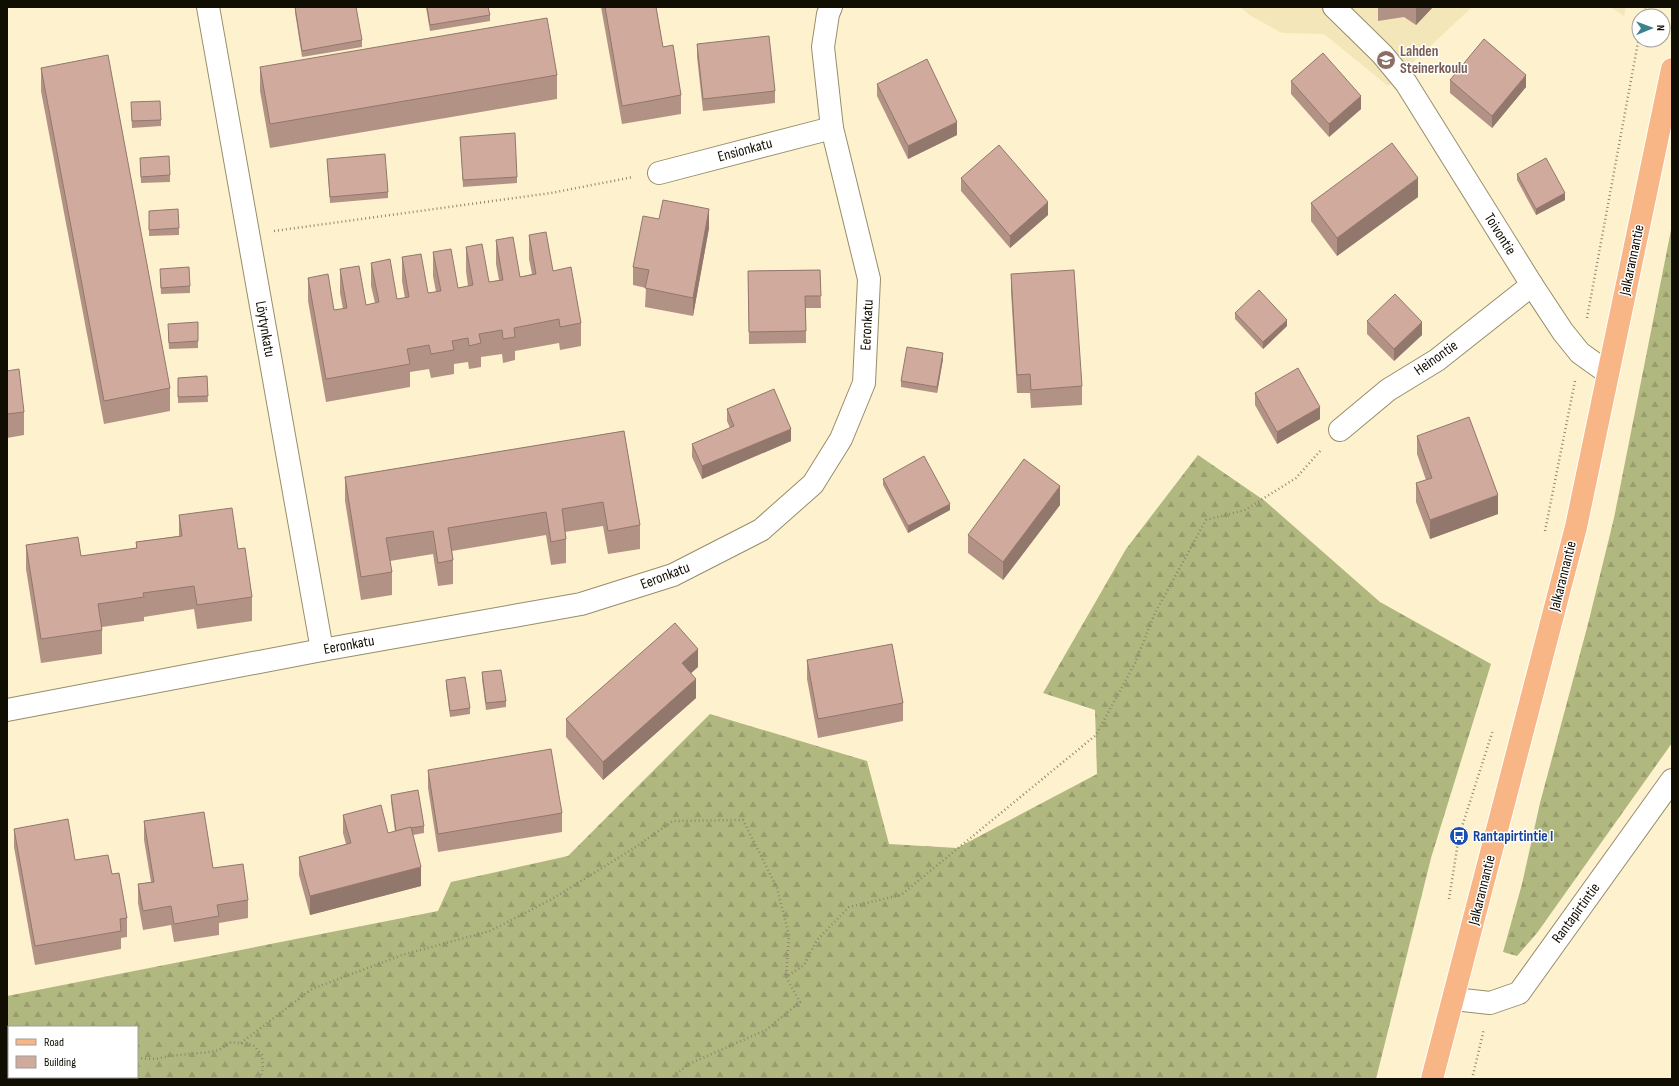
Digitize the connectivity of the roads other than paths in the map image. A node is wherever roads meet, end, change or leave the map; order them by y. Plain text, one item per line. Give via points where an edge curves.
1 (208, 7) edge
2 (831, 7) edge
3 (1334, 7) edge
4 (1672, 69) edge
5 (832, 128) junction
6 (659, 173) road end
7 (1532, 285) junction
8 (1608, 373) junction
9 (1340, 430) road end
10 (322, 650) junction
11 (7, 710) edge
12 (1672, 780) edge
13 (1454, 998) junction
14 (1432, 1079) edge

1 - 10 street, Löytynkatu
2 - 5 street, Eeronkatu via 823,47
3 - 7 street, Toivontie via 1382,54 1406,83
4 - 8 main road, Jalkarannantie
5 - 6 street, Ensionkatu
5 - 10 street, Eeronkatu via 869,279 864,383 841,439 812,484 761,530 674,576 581,604
7 - 8 street, Toivontie via 1580,353
7 - 9 street, Heinontie via 1437,360 1388,390
8 - 13 main road, Jalkarannantie via 1576,527
10 - 11 street, Eeronkatu
12 - 13 street, Rantapirtintie via 1518,993 1490,1003
13 - 14 main road, Jalkarannantie

